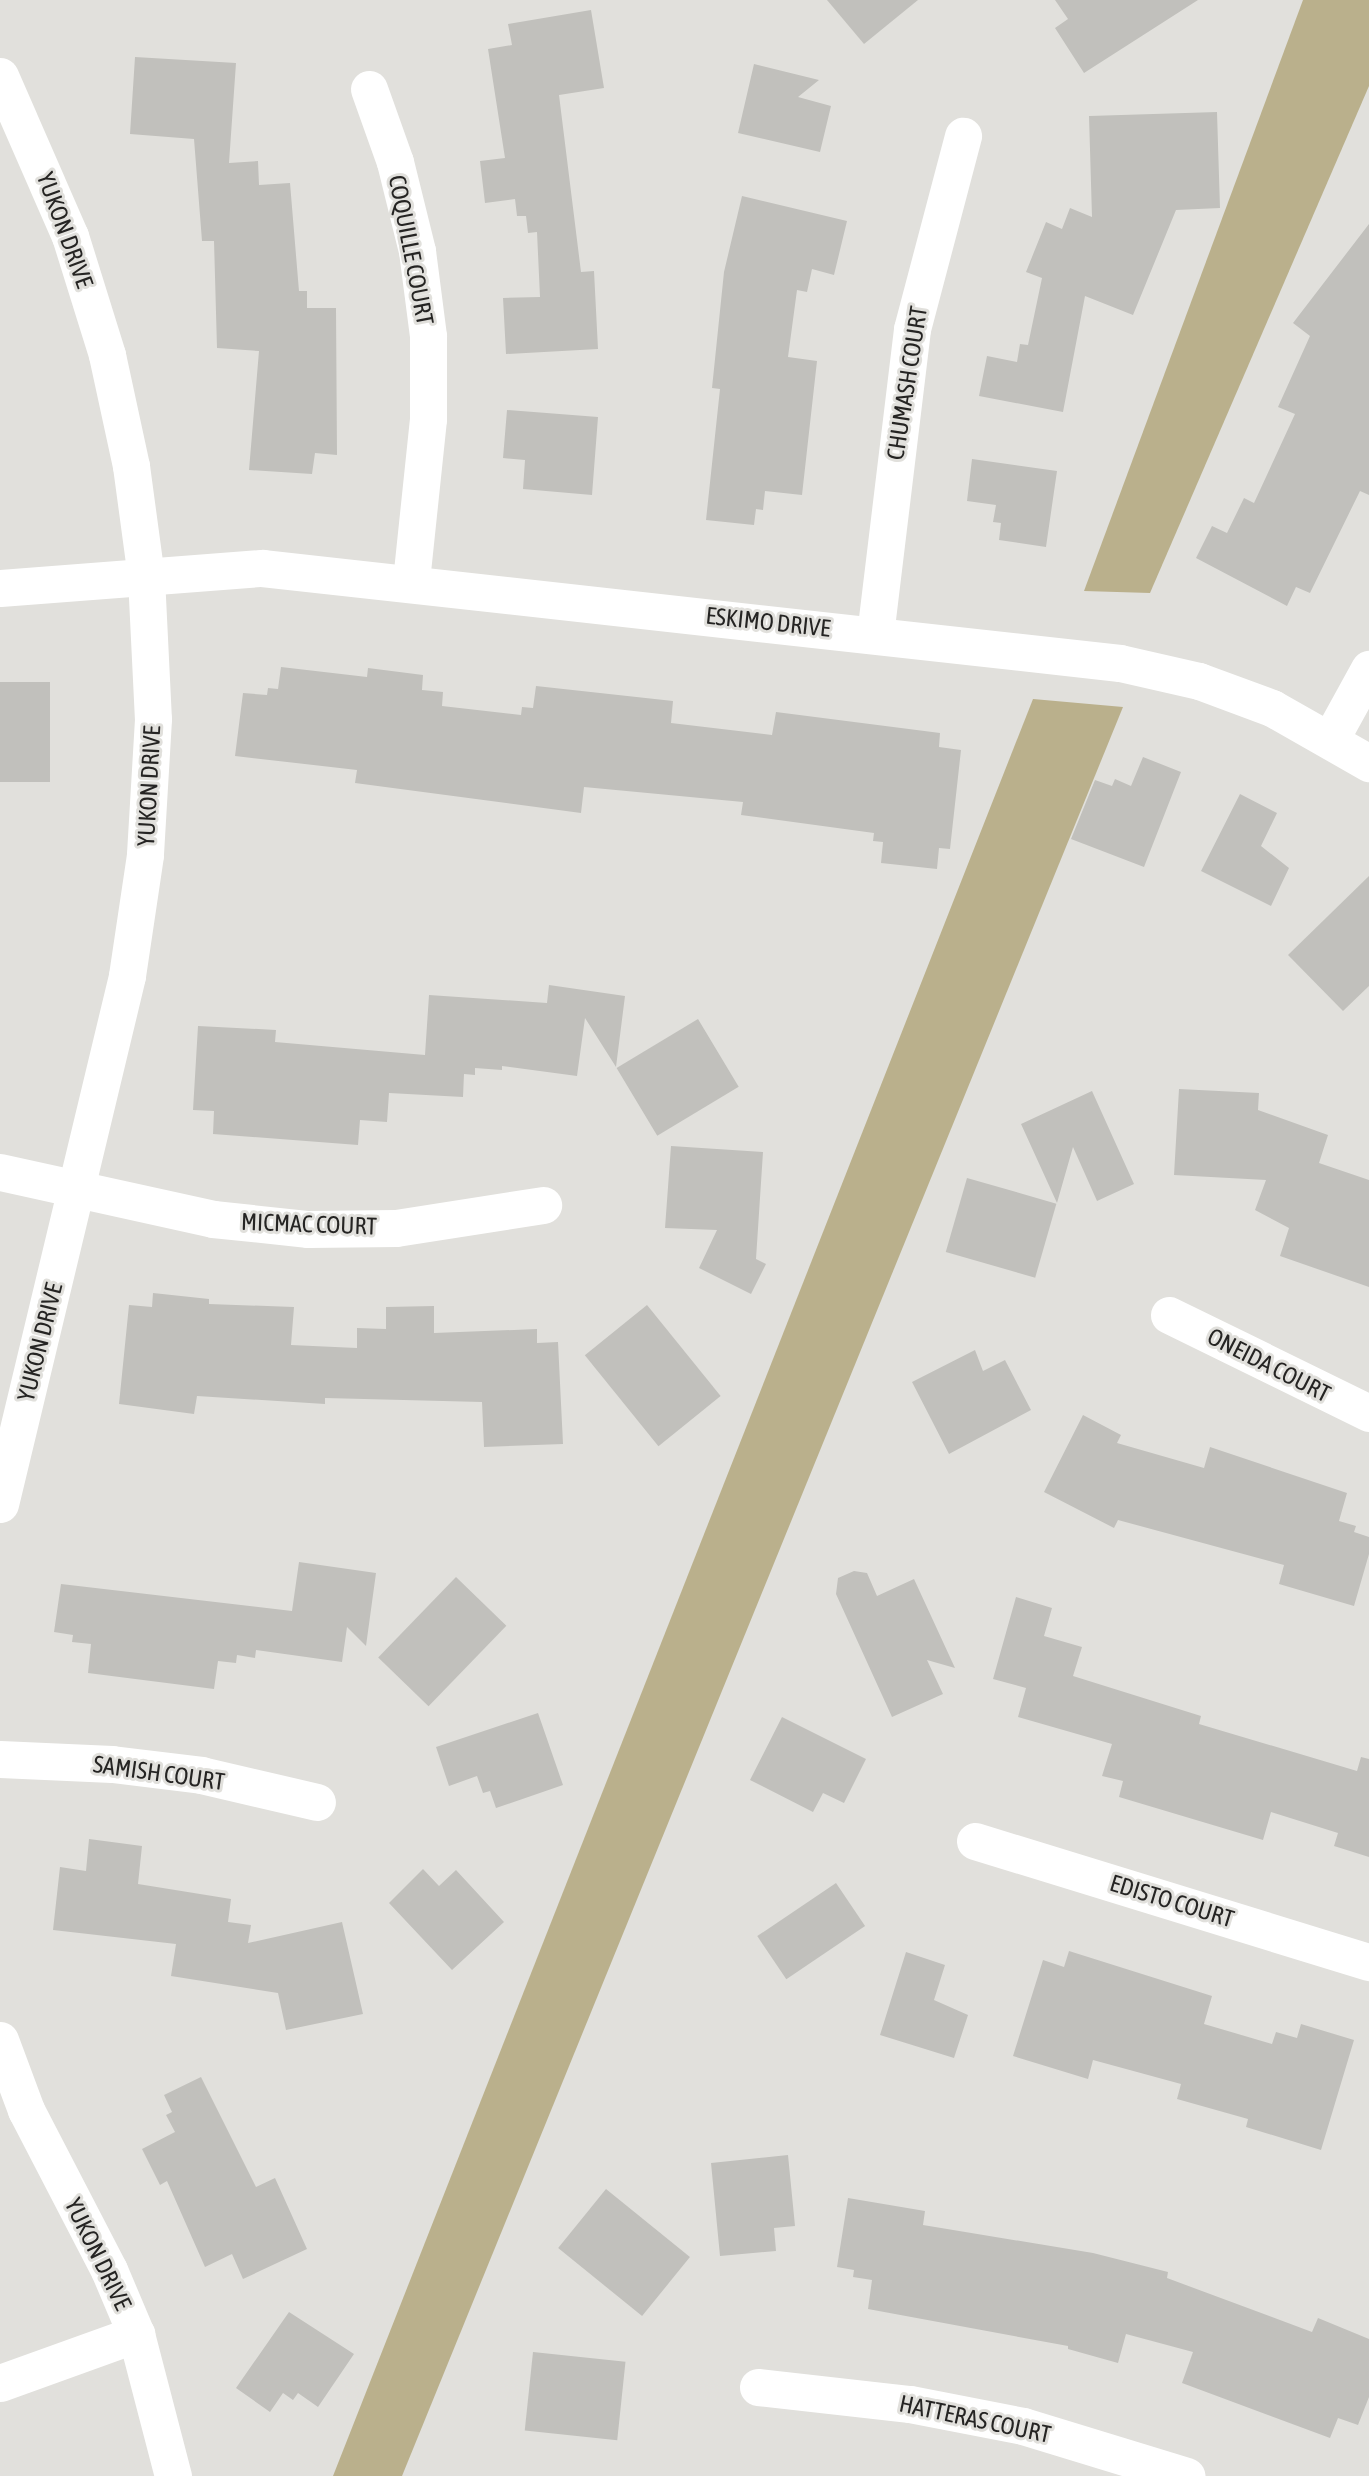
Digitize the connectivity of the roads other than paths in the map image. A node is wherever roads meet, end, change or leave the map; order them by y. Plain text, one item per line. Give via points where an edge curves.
1 (0, 76) edge
2 (369, 89) dead end
3 (962, 136) dead end
4 (146, 577) junction
5 (411, 582) junction
6 (0, 588) edge
7 (875, 635) junction
8 (1369, 669) edge
9 (1331, 738) junction
10 (1369, 763) edge
11 (0, 1172) edge
12 (76, 1191) junction
13 (543, 1205) dead end
14 (1169, 1315) dead end
15 (1369, 1413) edge
16 (0, 1504) edge
17 (0, 1759) edge
18 (317, 1802) dead end
19 (975, 1841) dead end
20 (1369, 1962) edge
21 (0, 2040) edge
22 (135, 2334) junction
23 (0, 2383) edge
24 (758, 2387) dead end
25 (173, 2476) edge
26 (1187, 2476) edge

1 - 4 street, YUKON DRIVE via 70,236 107,355 131,466
2 - 5 street, COQUILLE COURT via 395,162 414,238 428,336 428,419
3 - 7 street, CHUMASH COURT via 912,329
4 - 5 street, ESKIMO DRIVE via 262,568
4 - 6 street, ESKIMO DRIVE
4 - 12 street, YUKON DRIVE via 153,719 145,855 127,976
5 - 7 street, ESKIMO DRIVE
7 - 9 street, ESKIMO DRIVE via 1133,666 1272,708
8 - 9 street
9 - 10 street, ESKIMO DRIVE
11 - 12 street, MICMAC COURT
12 - 13 street, MICMAC COURT via 213,1219 308,1228 396,1228
12 - 16 street, YUKON DRIVE
14 - 15 street, ONEIDA COURT
17 - 18 street, SAMISH COURT via 112,1764 201,1775
19 - 20 street, EDISTO COURT
21 - 22 street, YUKON DRIVE via 26,2110 109,2270
22 - 23 street
22 - 25 street, YUKON DRIVE
24 - 26 street, HATTERAS COURT via 910,2403 1010,2423

